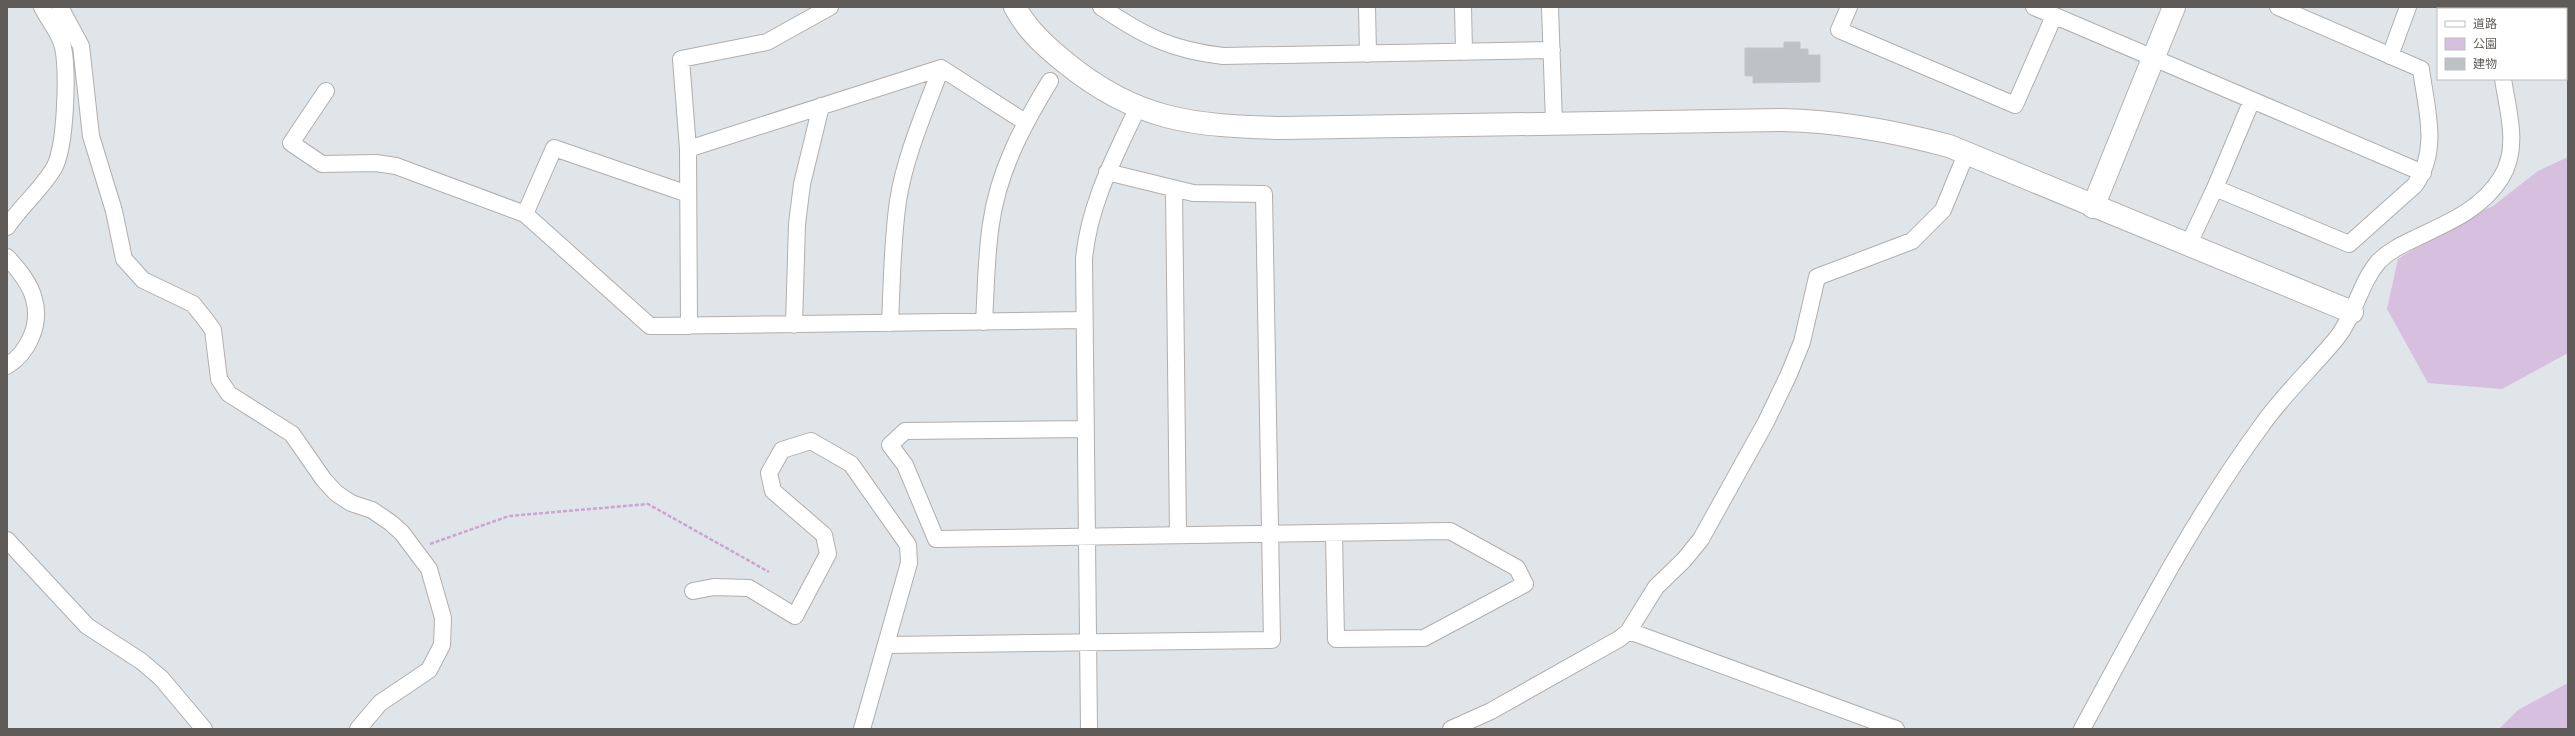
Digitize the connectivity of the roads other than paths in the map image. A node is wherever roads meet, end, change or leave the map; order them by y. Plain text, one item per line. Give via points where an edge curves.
1 (42, 7) edge
2 (60, 7) edge
3 (830, 7) edge
4 (1015, 7) edge
5 (1102, 7) edge
6 (1367, 7) edge
7 (1464, 7) edge
8 (1550, 7) edge
9 (1849, 7) edge
10 (2034, 7) edge
11 (2174, 7) edge
12 (2280, 7) edge
13 (2408, 7) edge
14 (2054, 16) junction
15 (1552, 50) junction
16 (1464, 52) junction
17 (1368, 54) junction
18 (2390, 56) junction
19 (2154, 58) junction
20 (941, 68) junction
21 (2503, 80) edge
22 (1050, 81) dead end
23 (326, 91) dead end
24 (2252, 100) junction
25 (821, 106) junction
26 (1138, 107) junction
27 (1025, 122) junction
28 (1554, 123) junction
29 (688, 149) junction
30 (1966, 154) junction
31 (1107, 172) junction
32 (2423, 173) junction
33 (2215, 188) junction
34 (1174, 189) junction
35 (688, 194) junction
36 (2093, 207) junction
37 (525, 214) junction
38 (7, 227) edge
39 (2193, 234) dead end
40 (7, 258) edge
41 (2352, 312) junction
42 (1084, 320) junction
43 (984, 322) junction
44 (890, 323) junction
45 (794, 325) junction
46 (689, 326) junction
47 (7, 366) edge
48 (1086, 429) junction
49 (1334, 533) junction
50 (1270, 534) junction
51 (1178, 535) junction
52 (1087, 536) junction
53 (7, 540) edge
54 (693, 591) dead end
55 (1629, 631) junction
56 (1088, 642) junction
57 (886, 645) junction
58 (204, 729) edge
59 (358, 729) edge
60 (862, 729) edge
61 (1089, 729) edge
62 (1451, 729) edge
63 (1896, 729) edge
64 (2082, 729) edge

1 - 38 street via 63,47 64,106 61,150 56,164 42,185
2 - 59 street via 81,46 93,147 114,211 124,259 143,280 189,302 205,318 213,330 219,379 229,394 288,431 302,446 336,494 351,503 372,510 391,523 429,569 443,618 442,644 429,670 380,703
3 - 29 street via 767,42 681,59
4 - 26 street via 1035,36 1072,68 1108,94
5 - 17 street via 1147,37 1200,54
6 - 17 street
7 - 16 street
8 - 15 street
9 - 14 street via 1839,30 2015,105
10 - 14 street
11 - 19 street
12 - 18 street
13 - 18 street
14 - 19 street
15 - 16 street
15 - 28 street
16 - 17 street
18 - 32 street via 2421,69 2431,138 2429,156
19 - 24 street
19 - 36 street
20 - 25 street
20 - 27 street
20 - 44 street via 911,150 898,200
21 - 41 street via 2512,140 2510,159 2502,177 2487,197 2470,211 2397,247 2380,260 2370,274
22 - 27 street
23 - 37 street via 291,143 322,164 376,163 396,166
24 - 32 street
24 - 33 street
25 - 29 street
25 - 45 street via 802,184 797,224
26 - 28 street via 1180,121 1220,127
26 - 31 street
27 - 43 street via 1010,155 991,223
28 - 30 street via 1820,121 1902,133
29 - 35 street
30 - 36 street
30 - 55 street via 1943,210 1912,241 1817,277 1802,342 1766,422 1701,539 1656,587
31 - 34 street
31 - 42 street via 1086,237
32 - 33 street via 2415,185 2349,244
33 - 39 street
34 - 50 street via 1193,193 1264,194
34 - 51 street
35 - 37 street via 554,148
35 - 46 street
36 - 41 street
37 - 46 street via 650,326
40 - 47 street via 28,285 35,308 32,338 20,356
41 - 64 street via 2338,337 2283,396 2204,510
42 - 43 street
42 - 48 street
43 - 44 street
44 - 45 street
45 - 46 street
48 - 52 street
48 - 52 street via 905,431 890,445 905,465 936,539
49 - 49 street via 1450,531 1517,568 1525,584 1424,638 1336,639
49 - 50 street
50 - 51 street
50 - 56 street via 1272,640
51 - 52 street
52 - 56 street
53 - 58 street via 87,626 141,661 161,678
54 - 57 street via 714,587 749,588 795,616 828,554 824,535 773,491 769,473 782,450 811,441 852,464 908,545 908,563
55 - 62 street via 1498,707
55 - 63 street
56 - 57 street
56 - 61 street
57 - 60 street

